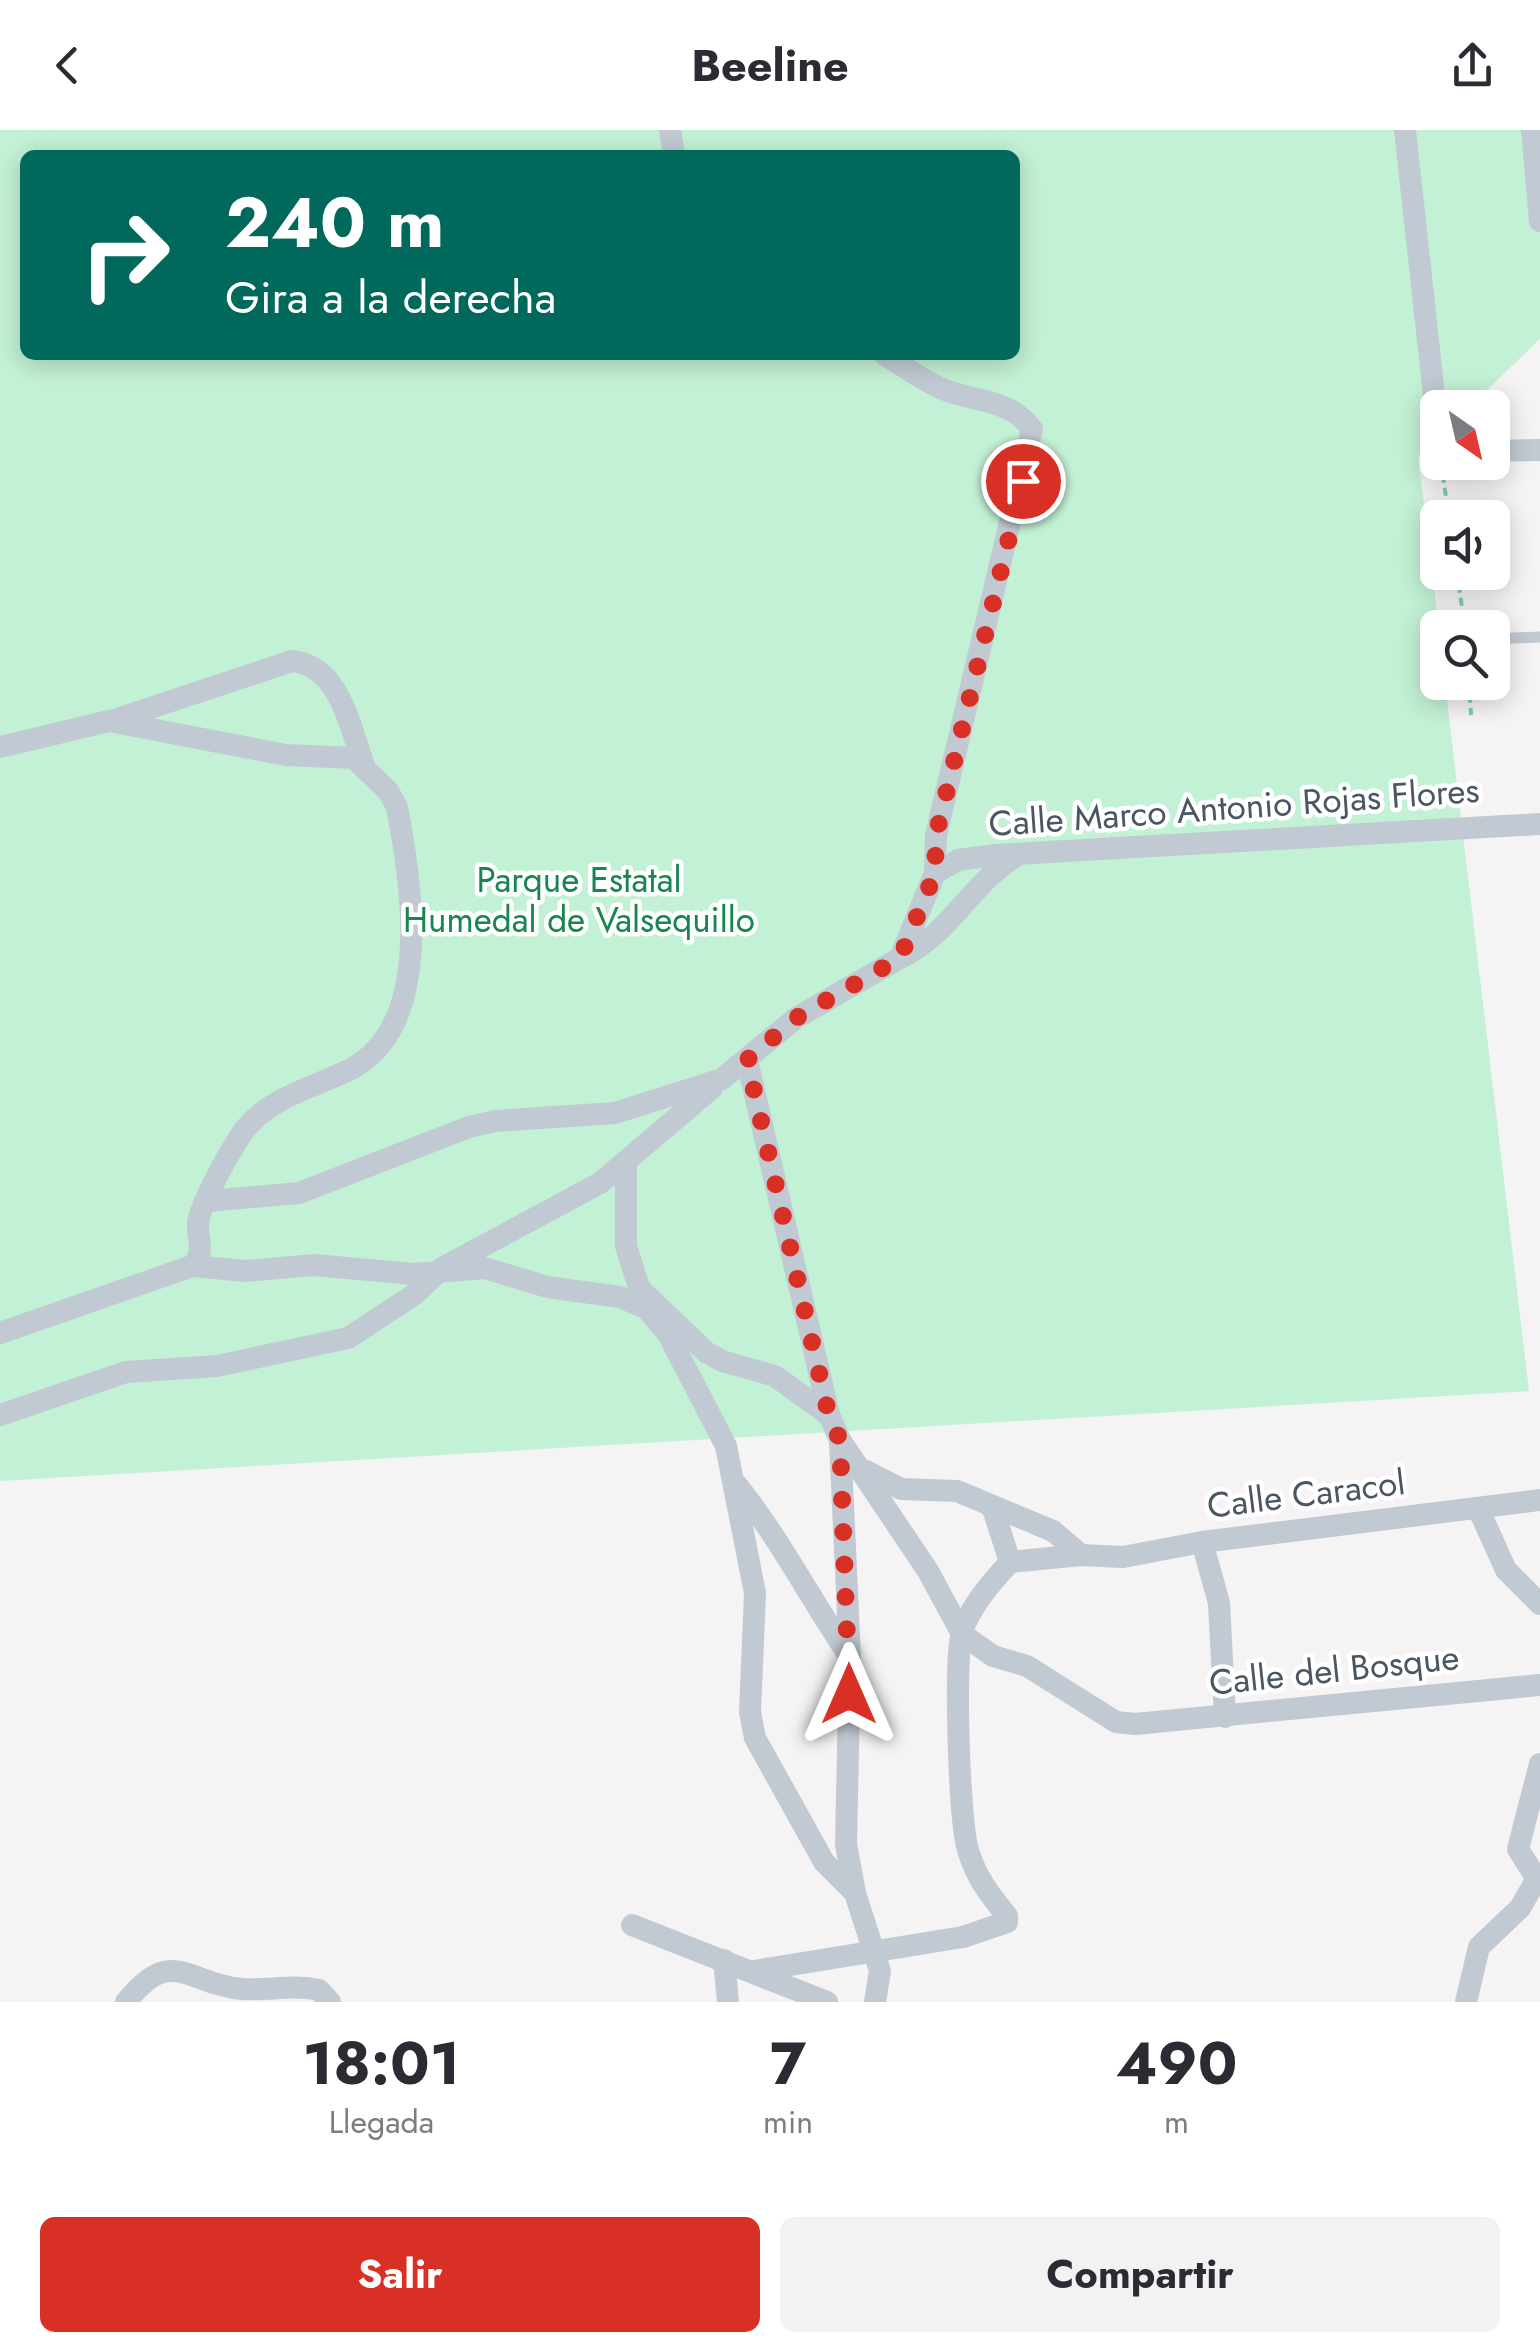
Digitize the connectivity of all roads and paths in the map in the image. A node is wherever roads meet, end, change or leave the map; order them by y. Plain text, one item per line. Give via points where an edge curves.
1 (1405, 130) edge
2 (1532, 130) edge
3 (1540, 220) edge
4 (893, 360) edge
5 (1433, 390) edge
6 (1540, 450) edge
7 (1510, 451) edge
8 (1540, 637) edge
9 (1510, 638) edge
10 (1470, 700) edge
11 (1471, 715) dead end
12 (109, 721) junction
13 (0, 747) edge
14 (364, 765) junction
15 (1540, 824) edge
16 (1018, 855) junction
17 (935, 873) junction
18 (900, 958) junction
19 (747, 1060) junction
20 (722, 1079) junction
21 (626, 1164) junction
22 (209, 1201) junction
23 (192, 1266) junction
24 (442, 1268) junction
25 (642, 1298) junction
26 (0, 1333) edge
27 (0, 1415) edge
28 (829, 1416) junction
29 (840, 1440) junction
30 (860, 1468) junction
31 (732, 1479) junction
32 (1540, 1500) edge
33 (992, 1506) junction
34 (1478, 1508) junction
35 (1202, 1542) junction
36 (1081, 1555) junction
37 (1010, 1562) junction
38 (1540, 1604) edge
39 (962, 1634) junction
40 (850, 1657) junction
41 (1540, 1685) edge
42 (1225, 1717) junction
43 (1540, 1764) edge
44 (1538, 1883) edge
45 (855, 1893) junction
46 (632, 1925) dead end
47 (872, 1952) junction
48 (724, 1960) junction
49 (754, 1971) junction
50 (324, 1996) edge
51 (126, 2002) edge
52 (728, 2002) edge
53 (827, 2002) edge
54 (875, 2002) edge
55 (1466, 2002) edge

1 - 5 street
2 - 3 street
4 - 17 street via 941,388 1001,405 1032,429 936,835
6 - 7 street
8 - 9 lane
10 - 11 path
12 - 13 street
12 - 14 street via 286,755 342,755
12 - 14 street via 292,661 310,663 331,682
14 - 22 street via 397,807 414,923 396,1013 380,1048 354,1068 271,1106 246,1128
15 - 16 street, Calle Marco Antonio Rojas Flores
16 - 17 street, Calle Marco Antonio Rojas Flores via 958,860
16 - 18 street via 1000,864 934,938
17 - 18 street
18 - 19 street via 796,1018
19 - 20 street
19 - 28 street
20 - 21 street
20 - 22 street via 615,1114 495,1120 298,1192
21 - 24 street
21 - 25 street via 624,1227
22 - 23 street via 198,1220 201,1254
23 - 24 street via 246,1271 314,1265 414,1274
23 - 26 street
24 - 25 street via 485,1268 547,1287
24 - 27 street via 348,1338 217,1366 126,1372
25 - 28 street via 706,1352 776,1376
25 - 31 street via 726,1446
28 - 29 street
29 - 30 street
29 - 40 street
30 - 33 street via 902,1490 956,1491
30 - 39 street
31 - 40 street via 770,1526
31 - 45 street via 755,1593 755,1738 824,1862
32 - 34 street, Calle Caracol
33 - 36 street via 1053,1531
33 - 37 street
34 - 35 street, Calle Caracol
34 - 38 street via 1506,1570
35 - 36 street, Calle Caracol via 1123,1556
35 - 42 street via 1219,1603
36 - 37 street, Calle Caracol
37 - 39 street via 982,1592
39 - 42 street, Calle del Bosque via 1116,1722
39 - 47 street via 966,1841 979,1882 1007,1916 1002,1927
40 - 45 street via 846,1844
41 - 42 street, Calle del Bosque
43 - 44 street via 1518,1850
44 - 55 street via 1480,1947
45 - 47 street
46 - 48 street
47 - 49 street
47 - 54 street via 880,1971
48 - 49 street
48 - 52 street
49 - 53 street
50 - 51 street via 241,1989 179,1968 147,1978

